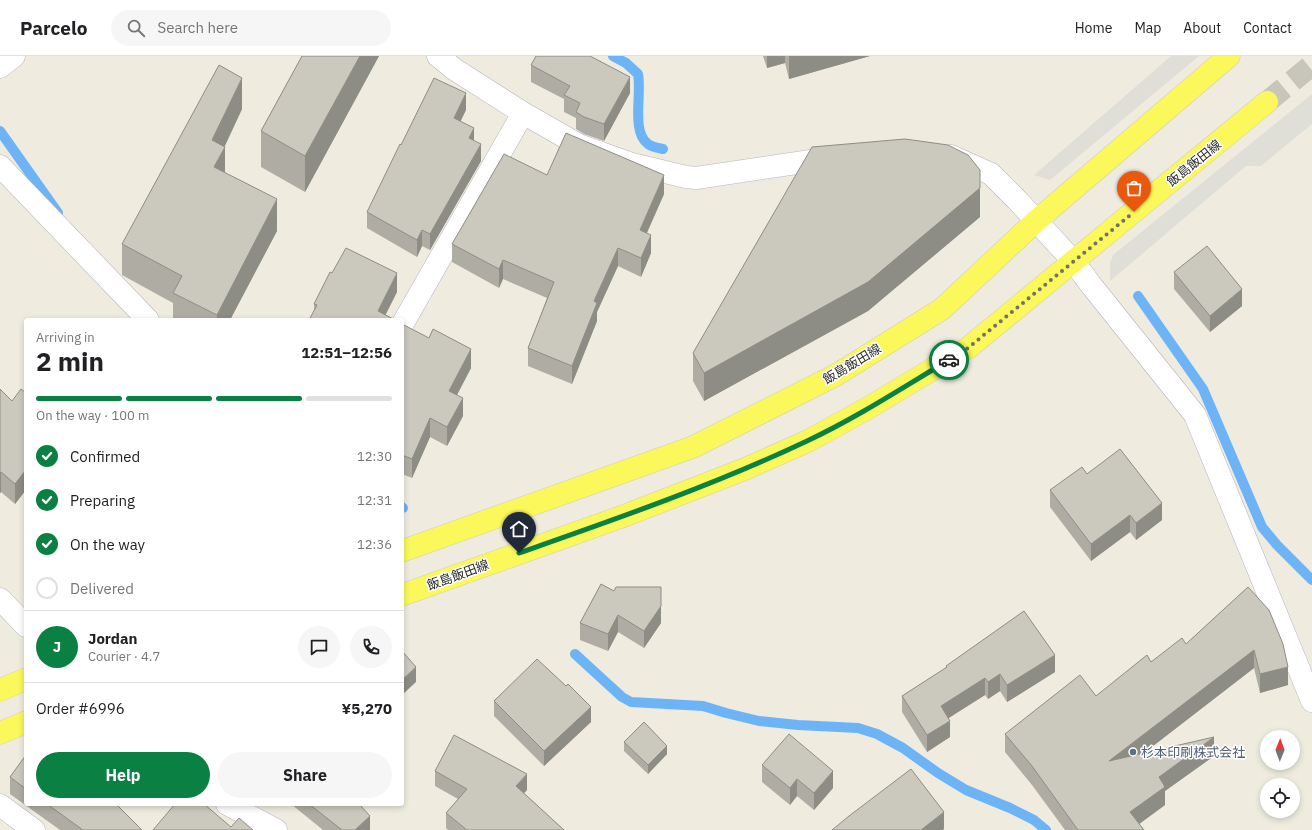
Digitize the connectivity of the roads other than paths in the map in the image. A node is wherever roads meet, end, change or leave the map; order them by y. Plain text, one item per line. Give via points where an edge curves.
1 (14, 56) edge
2 (438, 56) edge
3 (1230, 56) edge
4 (0, 66) edge
5 (1268, 102) tunnel mouth
6 (523, 113) junction
7 (930, 153) edge
8 (854, 155) edge
9 (0, 166) edge
10 (1036, 221) junction
11 (1074, 262) junction
12 (146, 318) edge
13 (404, 321) edge
14 (404, 550) edge
15 (404, 594) edge
16 (0, 599) edge
17 (24, 624) edge
18 (24, 680) edge
19 (0, 690) edge
20 (1312, 701) edge
21 (24, 723) edge
22 (0, 733) edge
23 (0, 804) edge
24 (231, 806) edge
25 (34, 830) edge
26 (276, 830) edge

1 - 4 street
2 - 6 street
3 - 10 main road, 飯島飯田線
5 - 11 main road, 飯島飯田線
6 - 8 street via 579,145 632,164 686,177 696,178
6 - 13 street
7 - 10 street via 945,154 991,174
9 - 12 street
10 - 11 street
10 - 14 main road, 飯島飯田線 via 942,309 836,375 694,447
11 - 15 main road, 飯島飯田線 via 968,348 808,441 745,469 621,517
11 - 20 street via 1195,416
16 - 17 street
18 - 19 main road
21 - 22 main road
23 - 25 street
24 - 26 street

